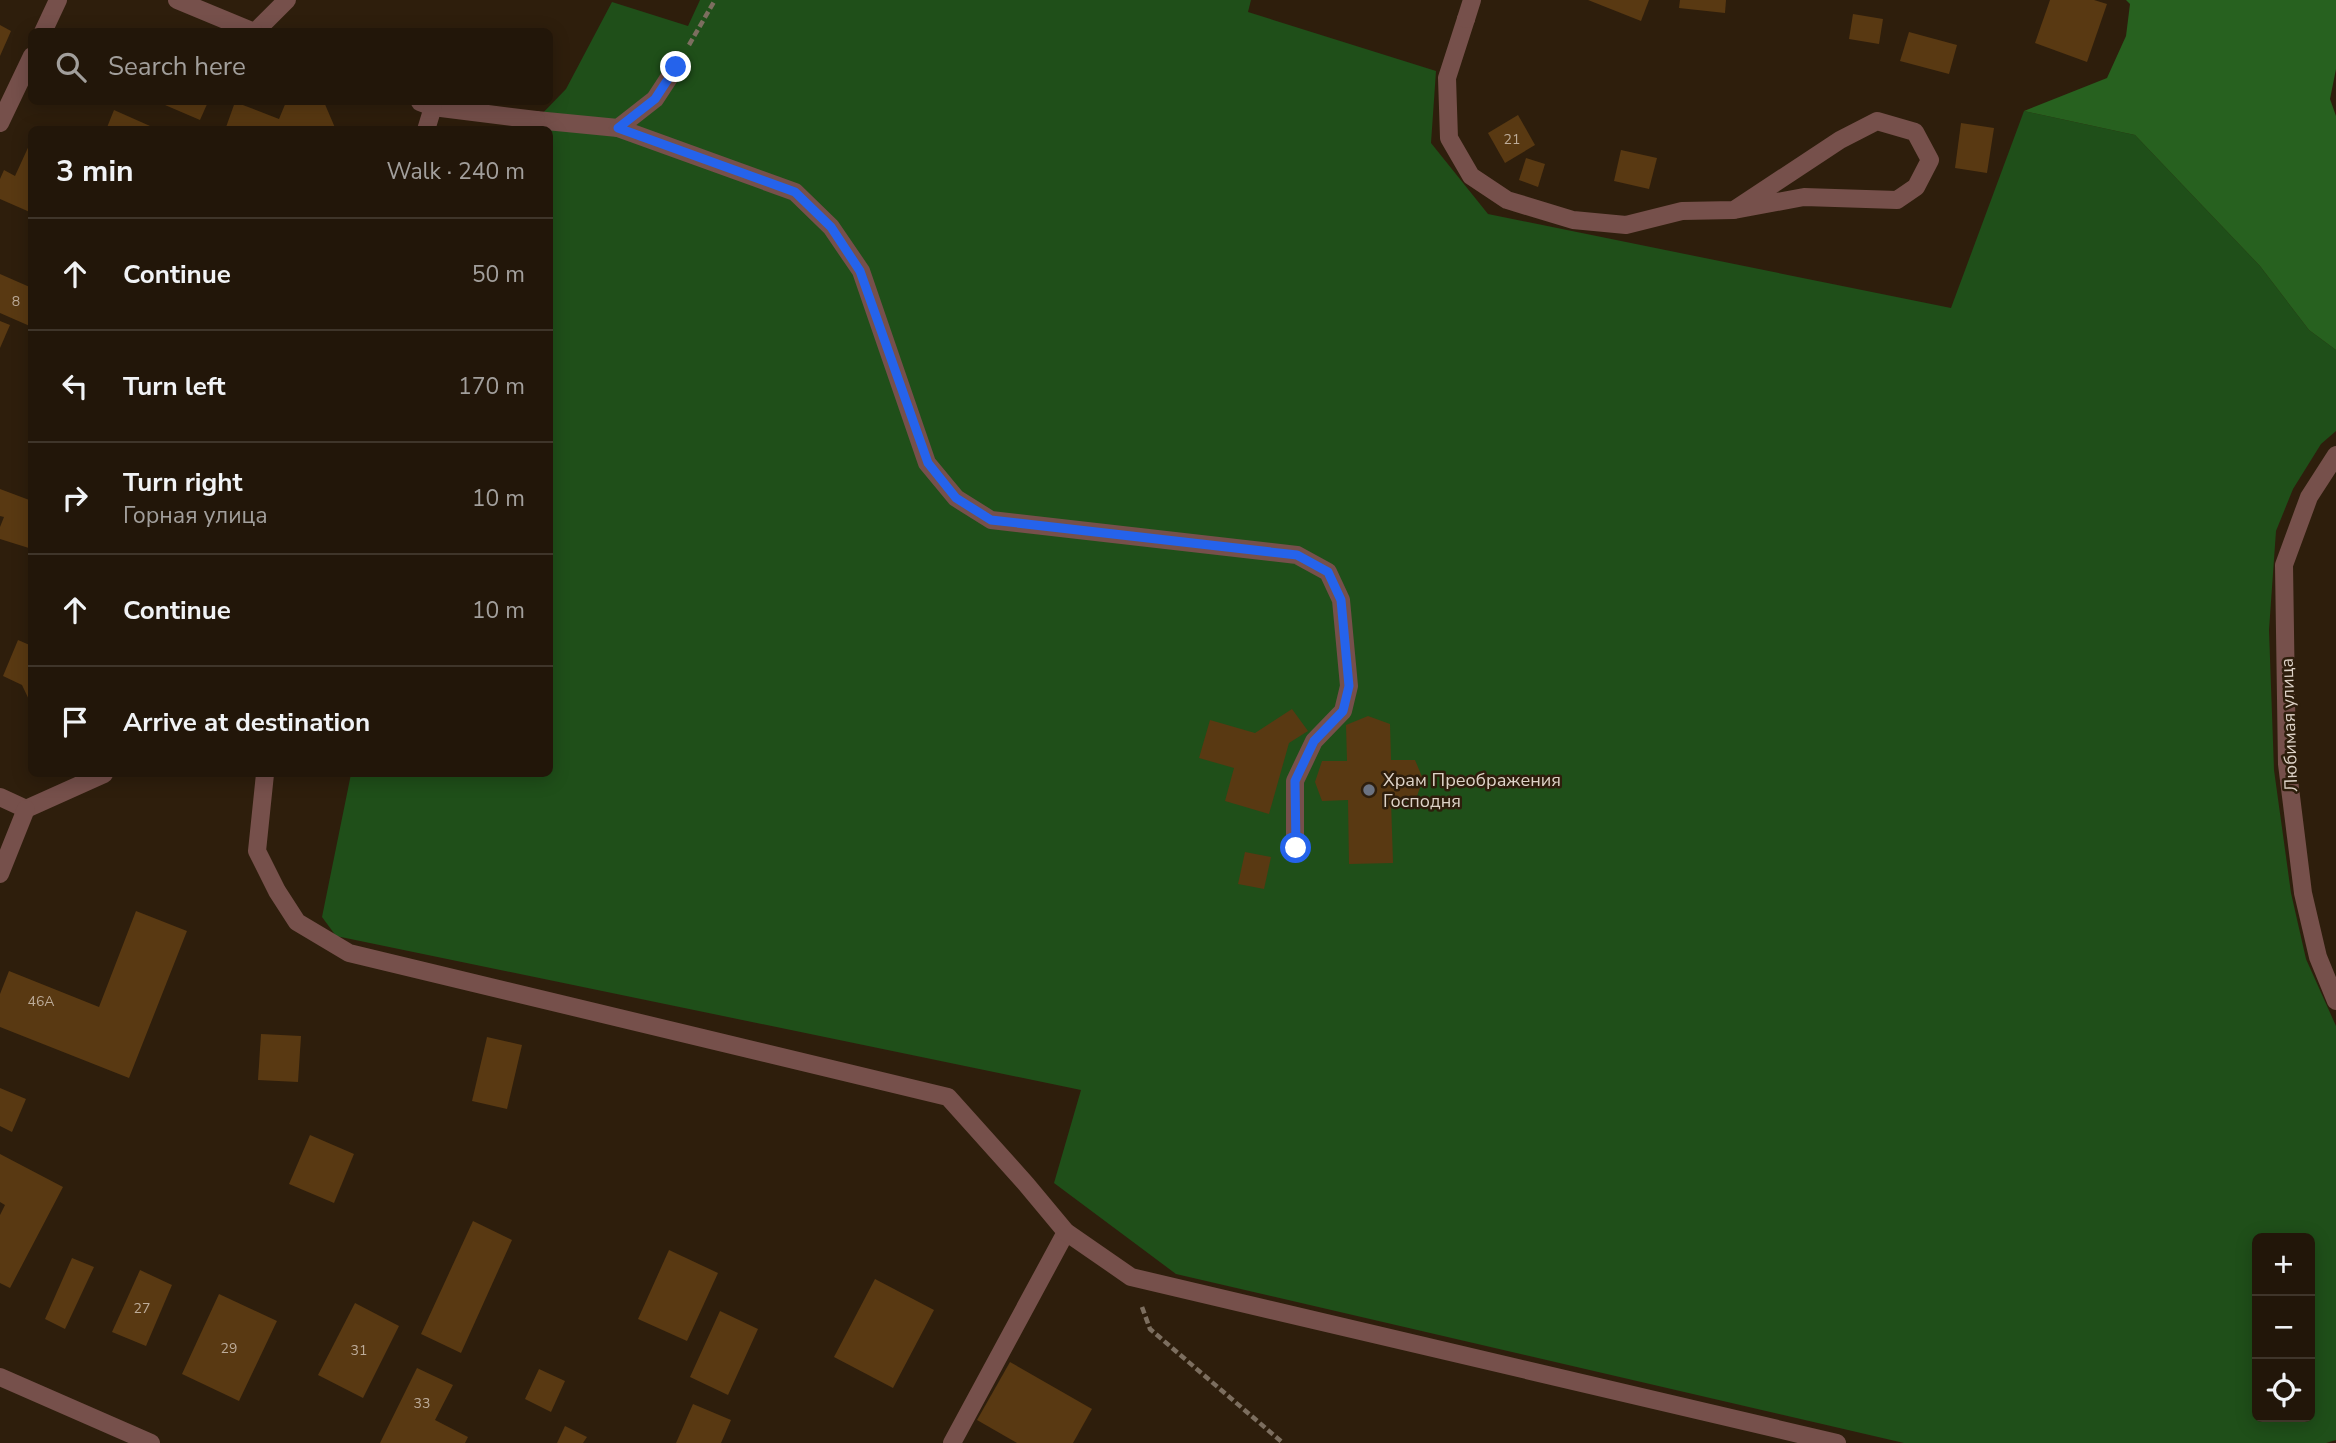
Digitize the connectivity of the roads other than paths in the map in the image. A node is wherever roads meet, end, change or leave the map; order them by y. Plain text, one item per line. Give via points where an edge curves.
1 (58, 0) edge
2 (177, 0) edge
3 (287, 0) edge
4 (1472, 0) edge
5 (45, 28) edge
6 (244, 28) edge
7 (258, 28) edge
8 (28, 64) edge
9 (676, 67) road end
10 (426, 105) edge
11 (433, 105) edge
12 (0, 123) edge
13 (426, 126) edge
14 (618, 128) junction
15 (1734, 210) junction
16 (2336, 455) edge
17 (97, 777) edge
18 (265, 777) edge
19 (0, 797) edge
20 (26, 809) junction
21 (1296, 848) dead end
22 (0, 874) edge
23 (2336, 1001) edge
24 (1066, 1232) junction
25 (0, 1377) edge
26 (151, 1443) edge
27 (952, 1443) edge
28 (1837, 1443) edge

1 - 5 street
2 - 6 street
3 - 7 street
4 - 15 street via 1447,78 1449,138 1471,176 1507,200 1573,220 1626,225 1682,211
8 - 12 street
9 - 14 street via 655,99
10 - 13 street
11 - 14 street
14 - 21 street via 795,192 831,227 860,271 928,463 956,498 991,520 1297,555 1328,572 1341,600 1349,686 1343,711 1314,741 1295,781
15 - 15 street via 1804,197 1897,200 1916,187 1930,160 1915,132 1877,121
16 - 23 street, Любимая улица via 2309,497 2284,565 2287,764 2304,893 2318,957
17 - 20 street
18 - 24 street via 257,851 297,922 349,953 948,1097
19 - 20 street
20 - 22 street
24 - 27 street
24 - 28 street via 1131,1277
25 - 26 street

